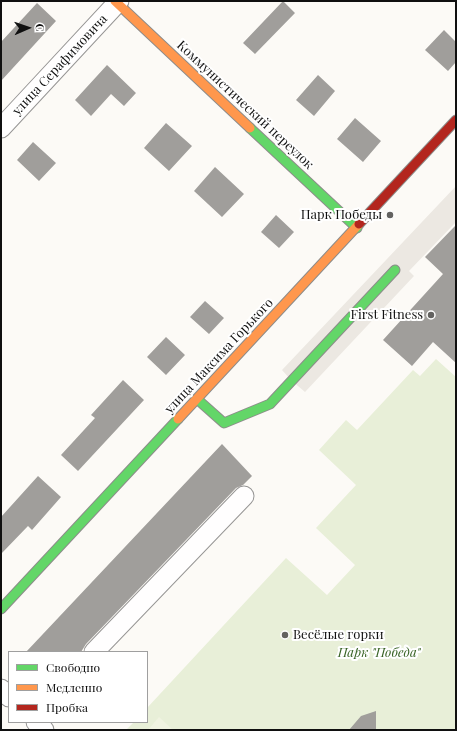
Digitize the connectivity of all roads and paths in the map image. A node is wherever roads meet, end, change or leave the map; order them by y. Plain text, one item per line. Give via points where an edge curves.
1 (117, 2) edge
2 (456, 120) edge
3 (1, 128) edge
4 (357, 228) junction
5 (395, 270) dead end
6 (197, 399) junction
7 (244, 496) dead end
8 (1, 609) edge
9 (95, 651) edge

1 - 3 street, улица Серафимовича
1 - 4 street, Коммунистический переулок
2 - 4 street, улица Максима Горького
4 - 6 street, улица Максима Горького
5 - 6 street via 270,404 224,423
6 - 8 street, улица Максима Горького
7 - 9 street

